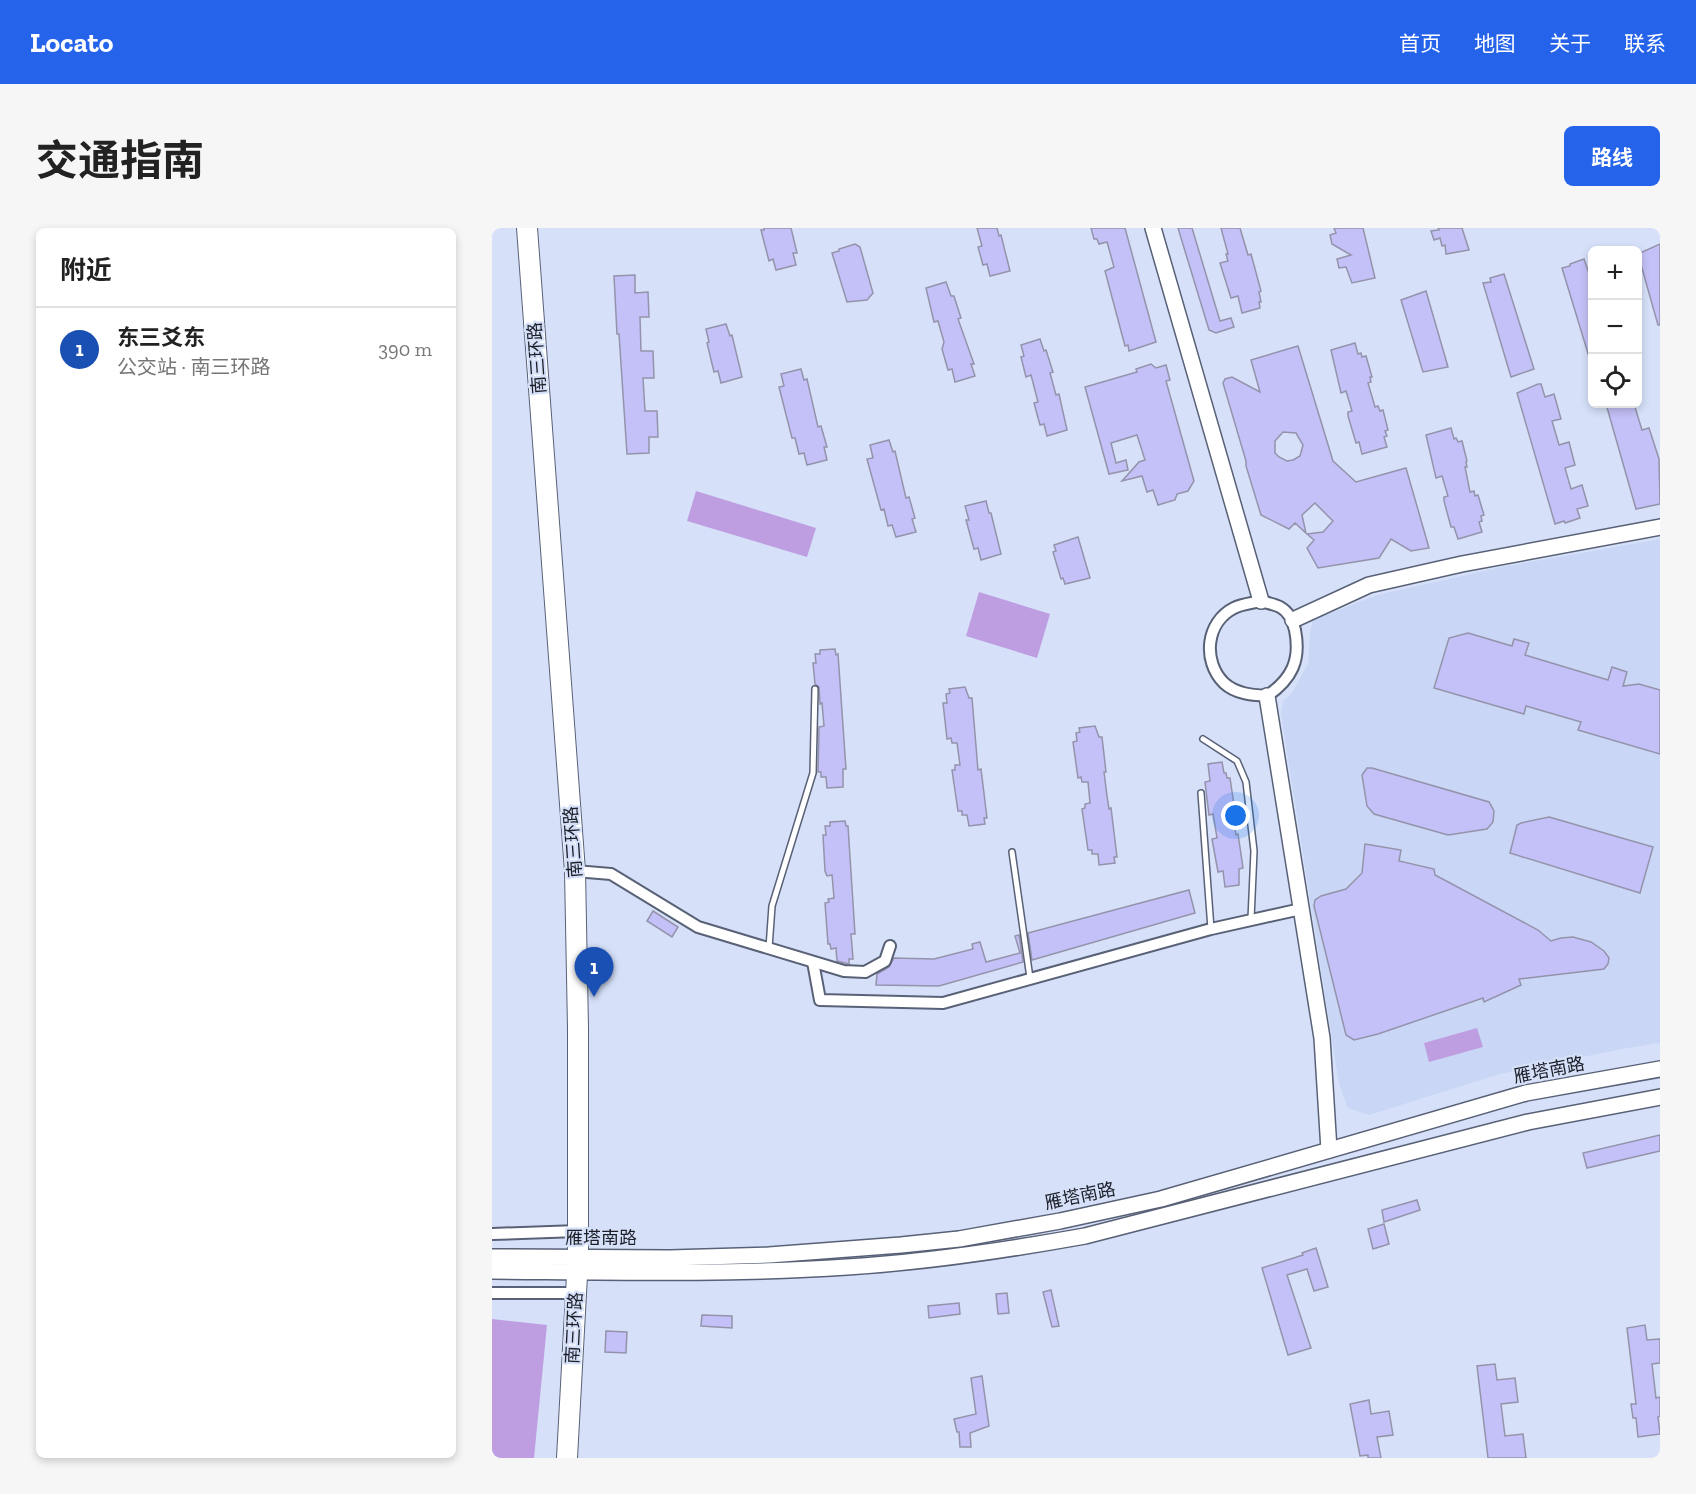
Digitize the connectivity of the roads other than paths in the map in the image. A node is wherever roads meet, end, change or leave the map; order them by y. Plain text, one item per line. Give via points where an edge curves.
1 (527, 228) edge
2 (1154, 228) edge
3 (1660, 527) edge
4 (1261, 601) junction
5 (1293, 620) junction
6 (815, 689) dead end
7 (1267, 696) junction
8 (1203, 739) dead end
9 (1200, 793) dead end
10 (1012, 852) dead end
11 (575, 870) junction
12 (1301, 909) junction
13 (1251, 920) junction
14 (1211, 929) junction
15 (890, 946) dead end
16 (768, 949) junction
17 (813, 962) junction
18 (1030, 978) junction
19 (1660, 1069) edge
20 (1660, 1097) edge
21 (1329, 1150) junction
22 (578, 1232) junction
23 (492, 1234) edge
24 (492, 1257) edge
25 (578, 1264) junction
26 (492, 1271) edge
27 (492, 1293) edge
28 (576, 1293) junction
29 (567, 1458) edge

1 - 11 highway, 南三环路
2 - 4 main road
3 - 5 main road via 1369,585
4 - 5 street via 1280,608
4 - 7 street via 1234,608 1220,620 1210,636 1210,655 1222,682 1250,695
5 - 7 street via 1298,654 1284,683
6 - 16 lane via 813,773 772,906
7 - 12 main road
8 - 13 lane via 1237,760 1246,782 1254,851
9 - 14 lane
10 - 18 lane
11 - 16 street via 611,874 698,927
11 - 22 highway, 南三环路
12 - 13 street
12 - 21 main road via 1322,1038
13 - 14 street
14 - 18 street
15 - 17 street via 885,961 865,972
16 - 17 street
17 - 18 street via 820,1000 943,1003
19 - 21 main road, 雁塔南路 via 1526,1093
20 - 25 main road, 雁塔南路 via 1528,1122 1043,1244 913,1261 770,1271
21 - 25 main road, 雁塔南路 via 1161,1199 959,1239 769,1256
22 - 23 street
22 - 25 highway, 南三环路
24 - 25 main road, 雁塔南路
25 - 26 main road, 雁塔南路
25 - 28 highway, 南三环路
27 - 28 street
28 - 29 highway, 南三环路

